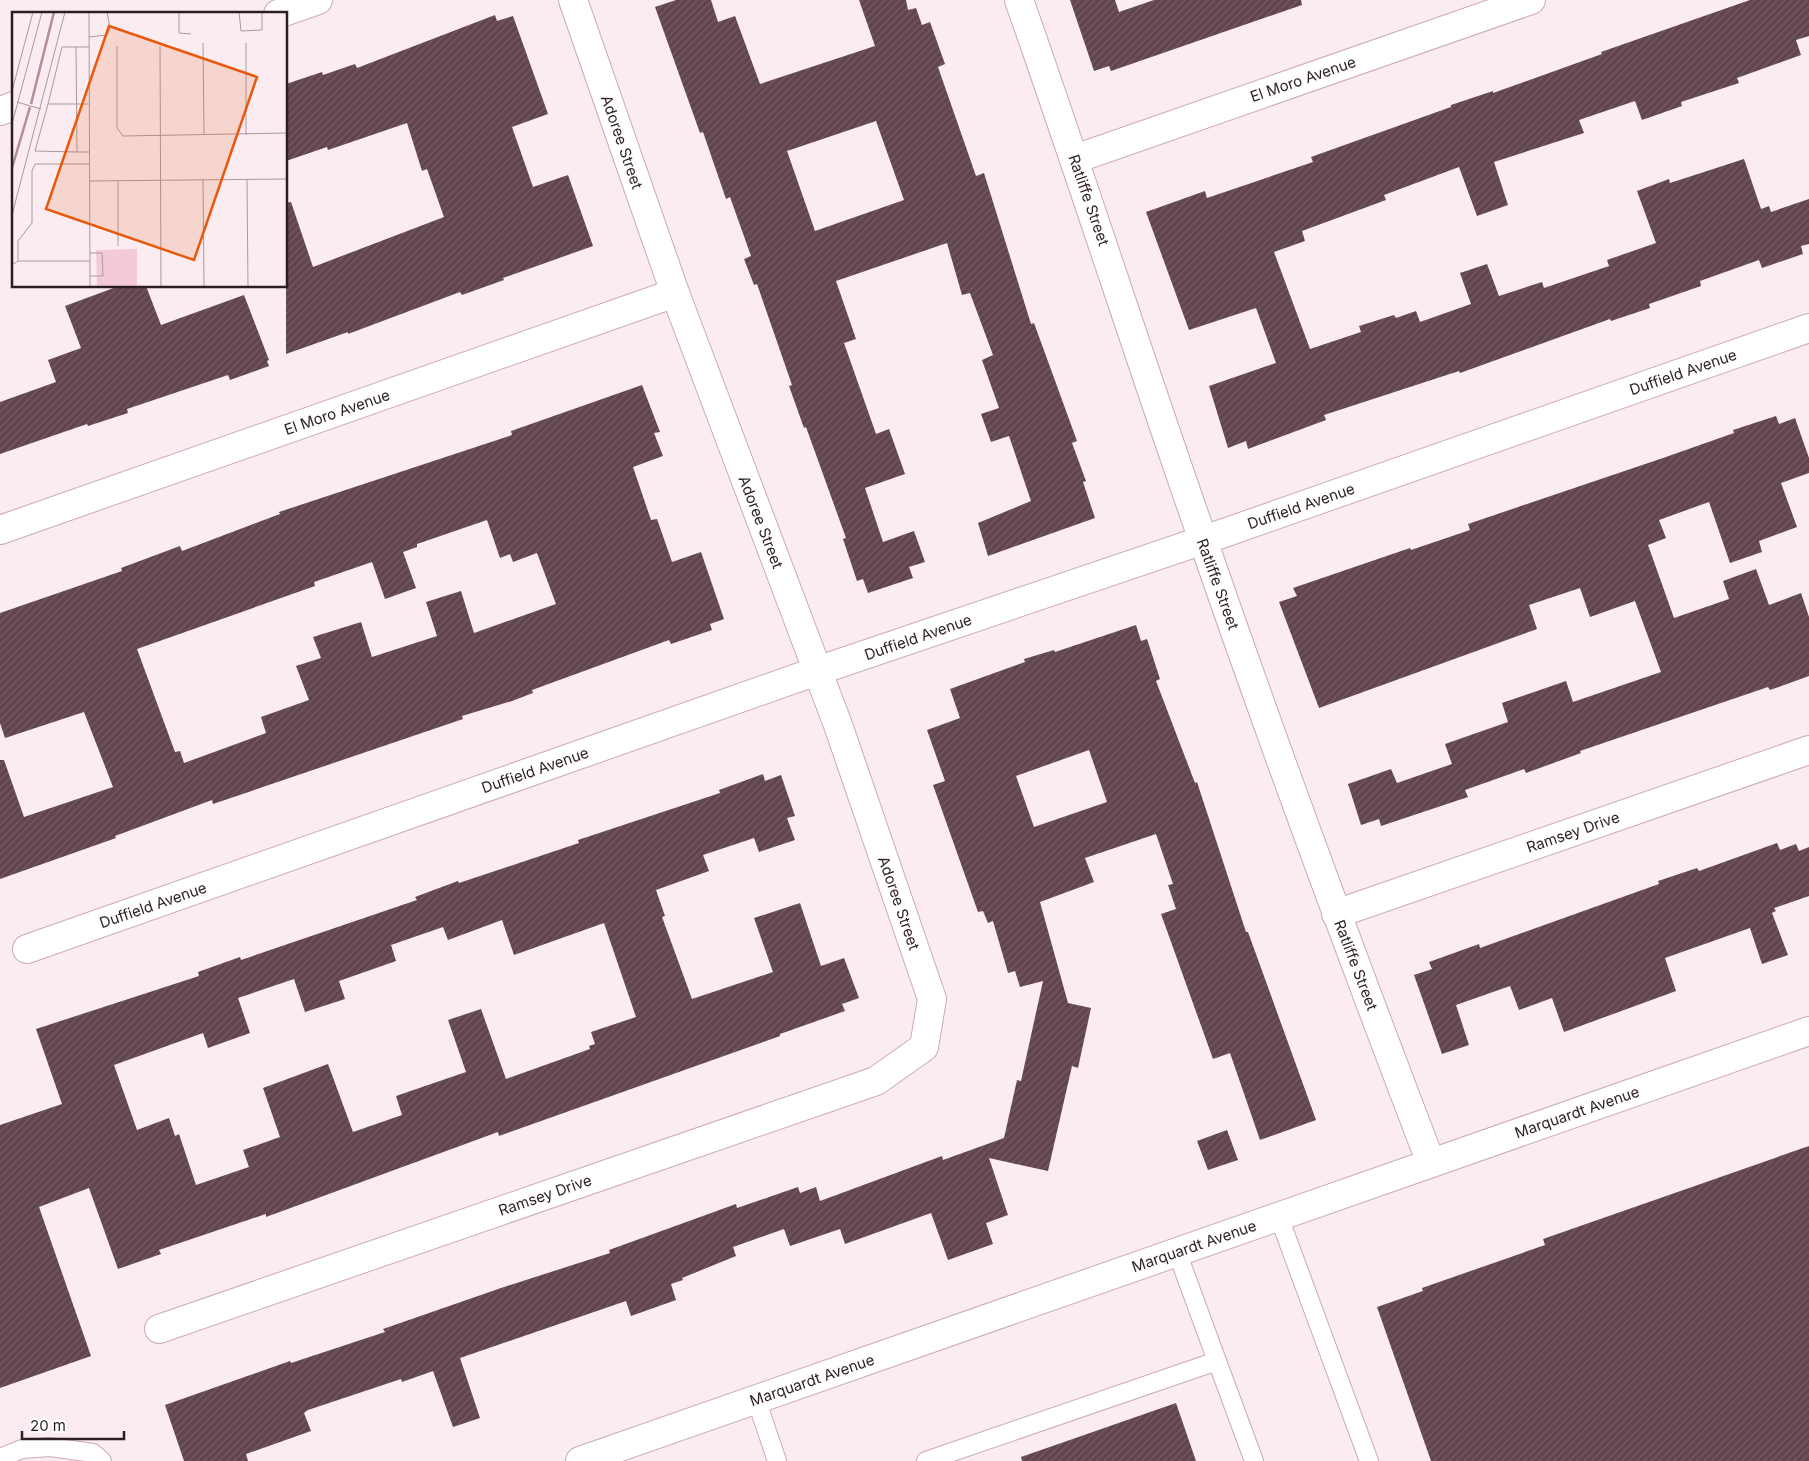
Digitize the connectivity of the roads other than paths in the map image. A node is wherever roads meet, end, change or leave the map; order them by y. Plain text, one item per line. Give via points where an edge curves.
1 (318, 0) edge
2 (573, 0) edge
3 (1019, 0) edge
4 (1531, 0) edge
5 (284, 12) edge
6 (12, 107) edge
7 (0, 111) edge
8 (1075, 159) junction
9 (675, 293) junction
10 (1809, 328) edge
11 (0, 530) edge
12 (1203, 540) junction
13 (817, 671) junction
14 (1809, 750) edge
15 (1336, 914) junction
16 (27, 949) dead end
17 (1809, 1031) edge
18 (924, 1046) joint
19 (1431, 1163) junction
20 (1280, 1216) junction
21 (1177, 1252) junction
22 (159, 1329) dead end
23 (1217, 1361) junction
24 (756, 1400) junction
25 (0, 1458) edge
26 (102, 1461) edge
27 (580, 1461) edge
28 (777, 1461) edge
29 (926, 1461) edge
30 (1254, 1461) edge
31 (1369, 1461) edge

1 - 5 street
2 - 9 street, Adoree Street
3 - 8 street, Ratliffe Street
4 - 8 street, El Moro Avenue
6 - 7 street
8 - 12 street, Ratliffe Street
9 - 11 street, El Moro Avenue
9 - 13 street, Adoree Street
10 - 12 street, Duffield Avenue
12 - 13 street, Duffield Avenue
12 - 15 street, Ratliffe Street
13 - 16 street, Duffield Avenue
13 - 18 street, Adoree Street via 932,999
14 - 15 street, Ramsey Drive
15 - 19 street, Ratliffe Street
17 - 19 street, Marquardt Avenue
18 - 22 street, Ramsey Drive via 876,1081
19 - 20 street, Marquardt Avenue
20 - 21 street, Marquardt Avenue
20 - 31 lane
21 - 23 lane
21 - 24 street, Marquardt Avenue
23 - 29 lane
23 - 30 lane
24 - 27 street, Marquardt Avenue
24 - 28 lane
25 - 26 lane via 22,1449 50,1447 93,1453

